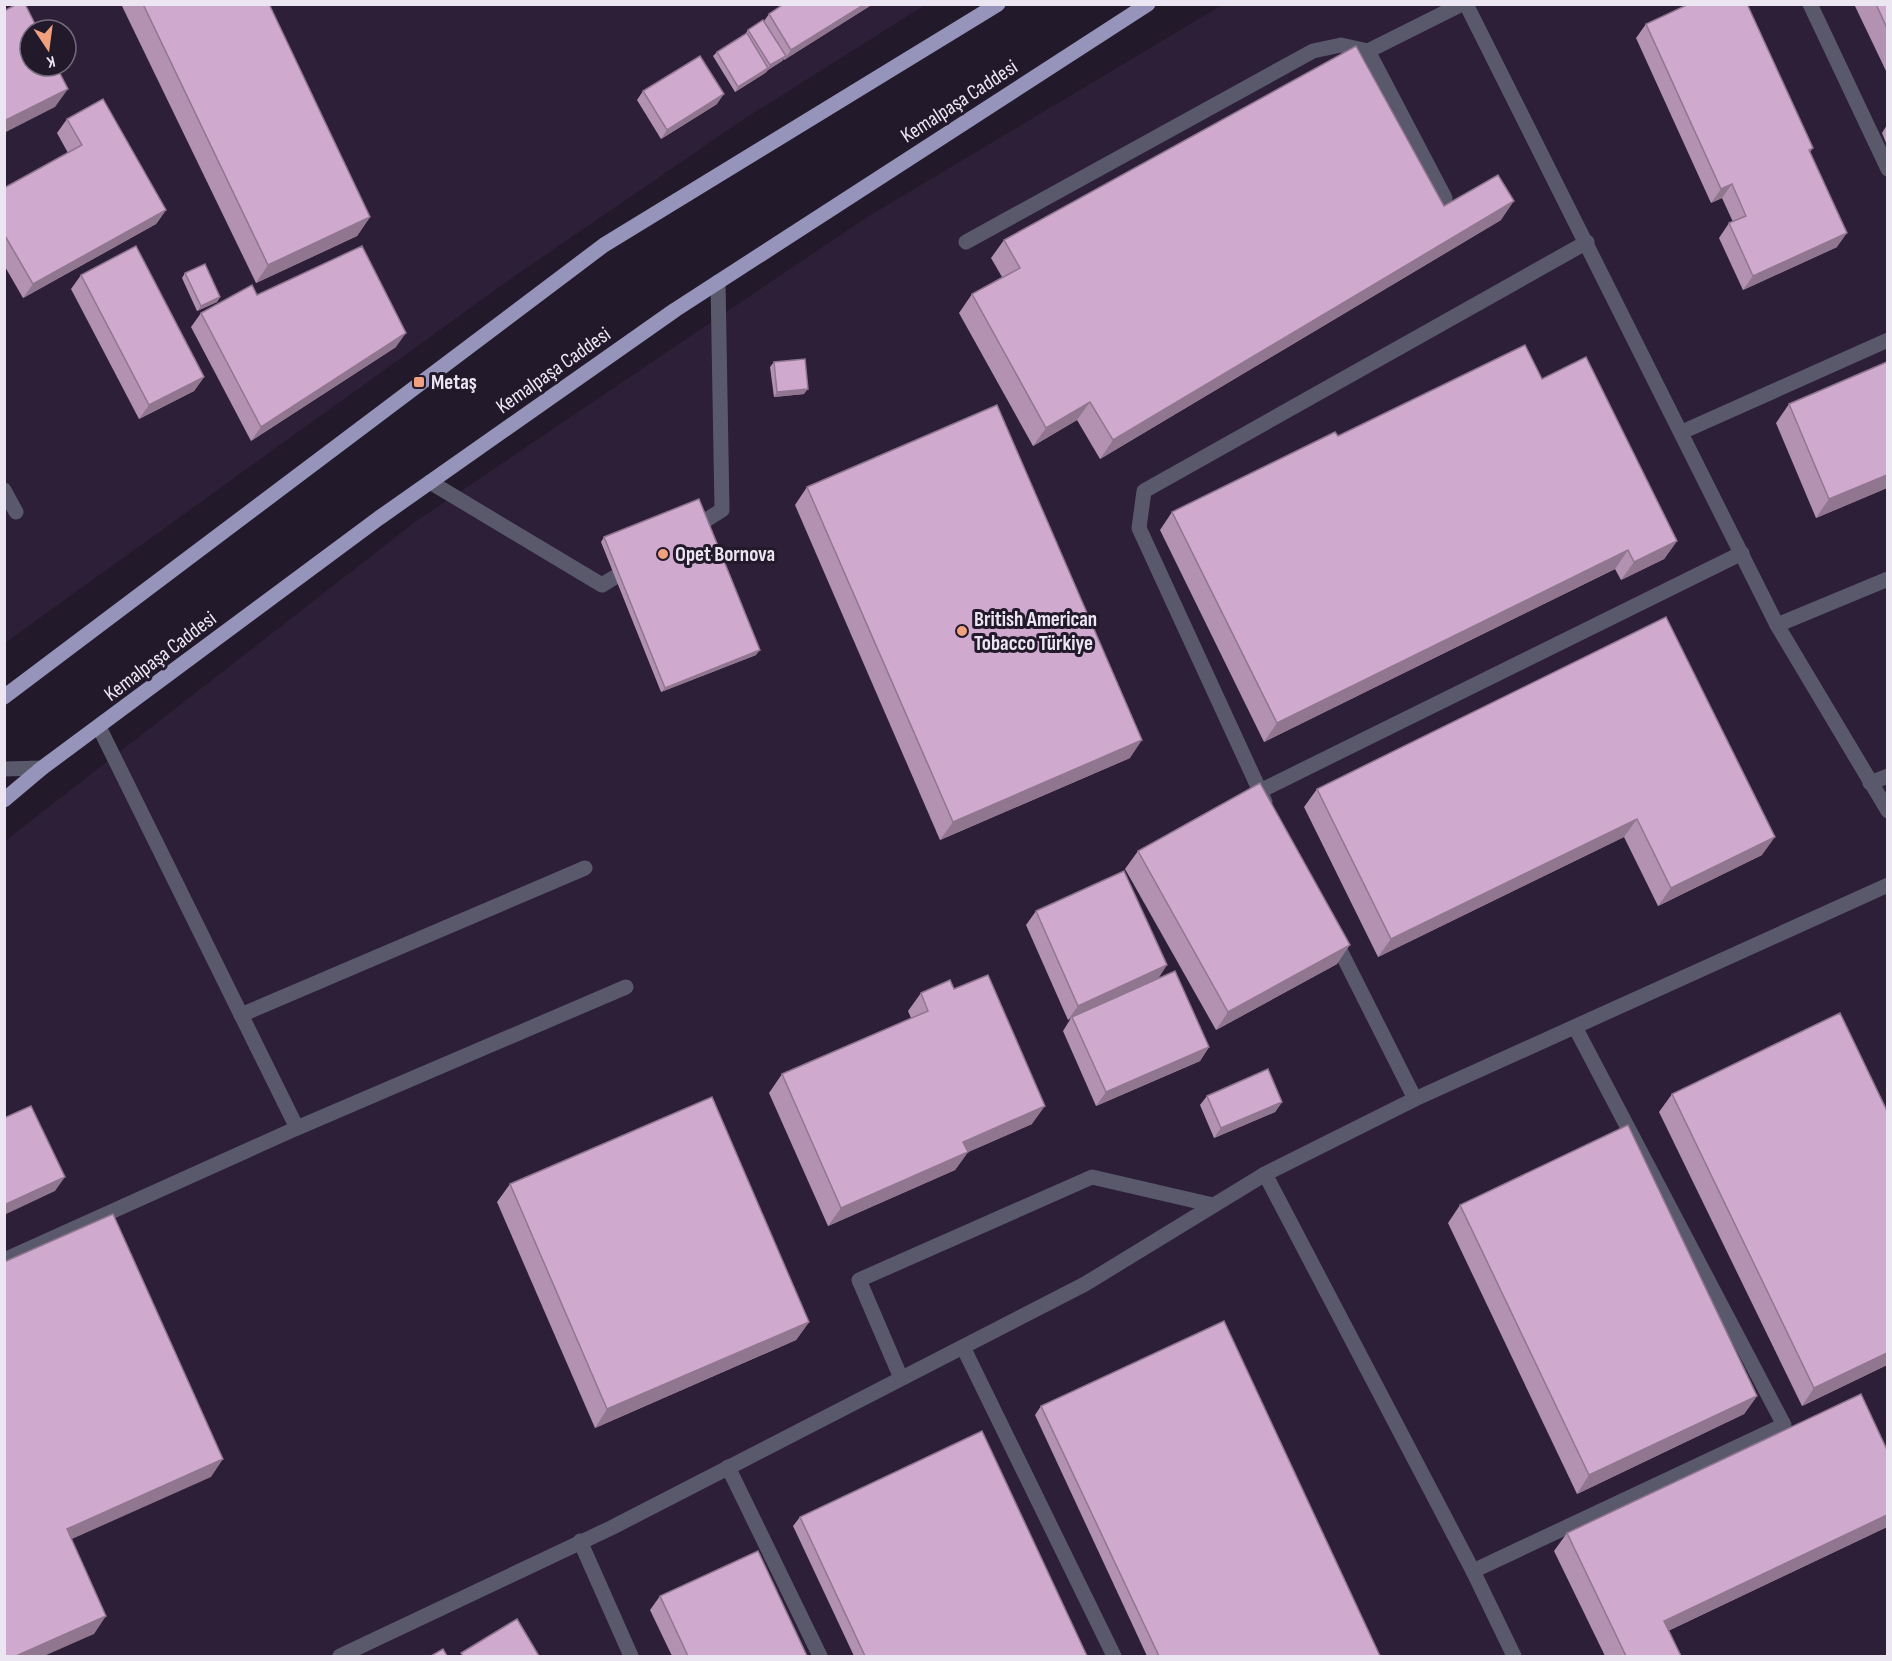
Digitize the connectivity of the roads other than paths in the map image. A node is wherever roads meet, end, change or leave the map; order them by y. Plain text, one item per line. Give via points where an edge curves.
1 (998, 4) edge
2 (1148, 4) edge
3 (1464, 4) edge
4 (1810, 4) edge
5 (1368, 51) junction
6 (1887, 169) edge
7 (1445, 198) dead end
8 (966, 242) dead end
9 (1587, 242) junction
10 (718, 282) junction
11 (1887, 340) edge
12 (1682, 432) junction
13 (430, 482) junction
14 (4, 490) edge
15 (16, 512) dead end
16 (703, 522) edge
17 (1742, 553) junction
18 (615, 577) edge
19 (1887, 579) edge
20 (1777, 625) junction
21 (4, 697) edge
22 (99, 727) junction
23 (42, 768) junction
24 (4, 769) edge
25 (1887, 776) edge
26 (1870, 783) junction
27 (1260, 791) junction
28 (4, 800) edge
29 (1887, 811) edge
30 (1270, 812) edge
31 (585, 868) dead end
32 (1887, 885) edge
33 (1329, 929) edge
34 (627, 987) dead end
35 (241, 1015) junction
36 (1575, 1027) junction
37 (1415, 1099) junction
38 (297, 1128) junction
39 (1265, 1174) junction
40 (1213, 1205) junction
41 (4, 1260) edge
42 (963, 1347) junction
43 (901, 1378) junction
44 (728, 1467) junction
45 (580, 1541) junction
46 (1473, 1571) junction
47 (340, 1656) edge
48 (631, 1656) edge
49 (820, 1656) edge
50 (1114, 1656) edge
51 (1514, 1656) edge

1 - 21 main road via 604,245
2 - 10 main road, Kemalpaşa Caddesi
3 - 5 street
3 - 9 street
4 - 6 street
5 - 7 street
5 - 8 street via 1341,45 1313,51
9 - 12 street
9 - 27 street via 1144,491 1139,528
10 - 13 main road, Kemalpaşa Caddesi
10 - 16 street via 723,510
11 - 12 street
12 - 17 street
13 - 18 street via 602,585
13 - 22 main road, Kemalpaşa Caddesi
14 - 15 street
17 - 20 street
17 - 27 street
19 - 20 street
20 - 26 street
22 - 23 main road, Kemalpaşa Caddesi
22 - 35 street
23 - 24 street
23 - 28 main road, Kemalpaşa Caddesi
25 - 26 street
26 - 29 street
27 - 30 street
31 - 35 street
32 - 36 street
33 - 37 street
34 - 38 street
35 - 38 street
36 - 37 street
36 - 46 street via 1784,1425
37 - 39 street
38 - 41 street
39 - 40 street
39 - 46 street
40 - 42 street via 1085,1284
40 - 43 street via 1092,1177 859,1280
42 - 43 street
42 - 50 street
43 - 44 street
44 - 45 street
44 - 49 street
45 - 47 street
45 - 48 street
46 - 51 street

